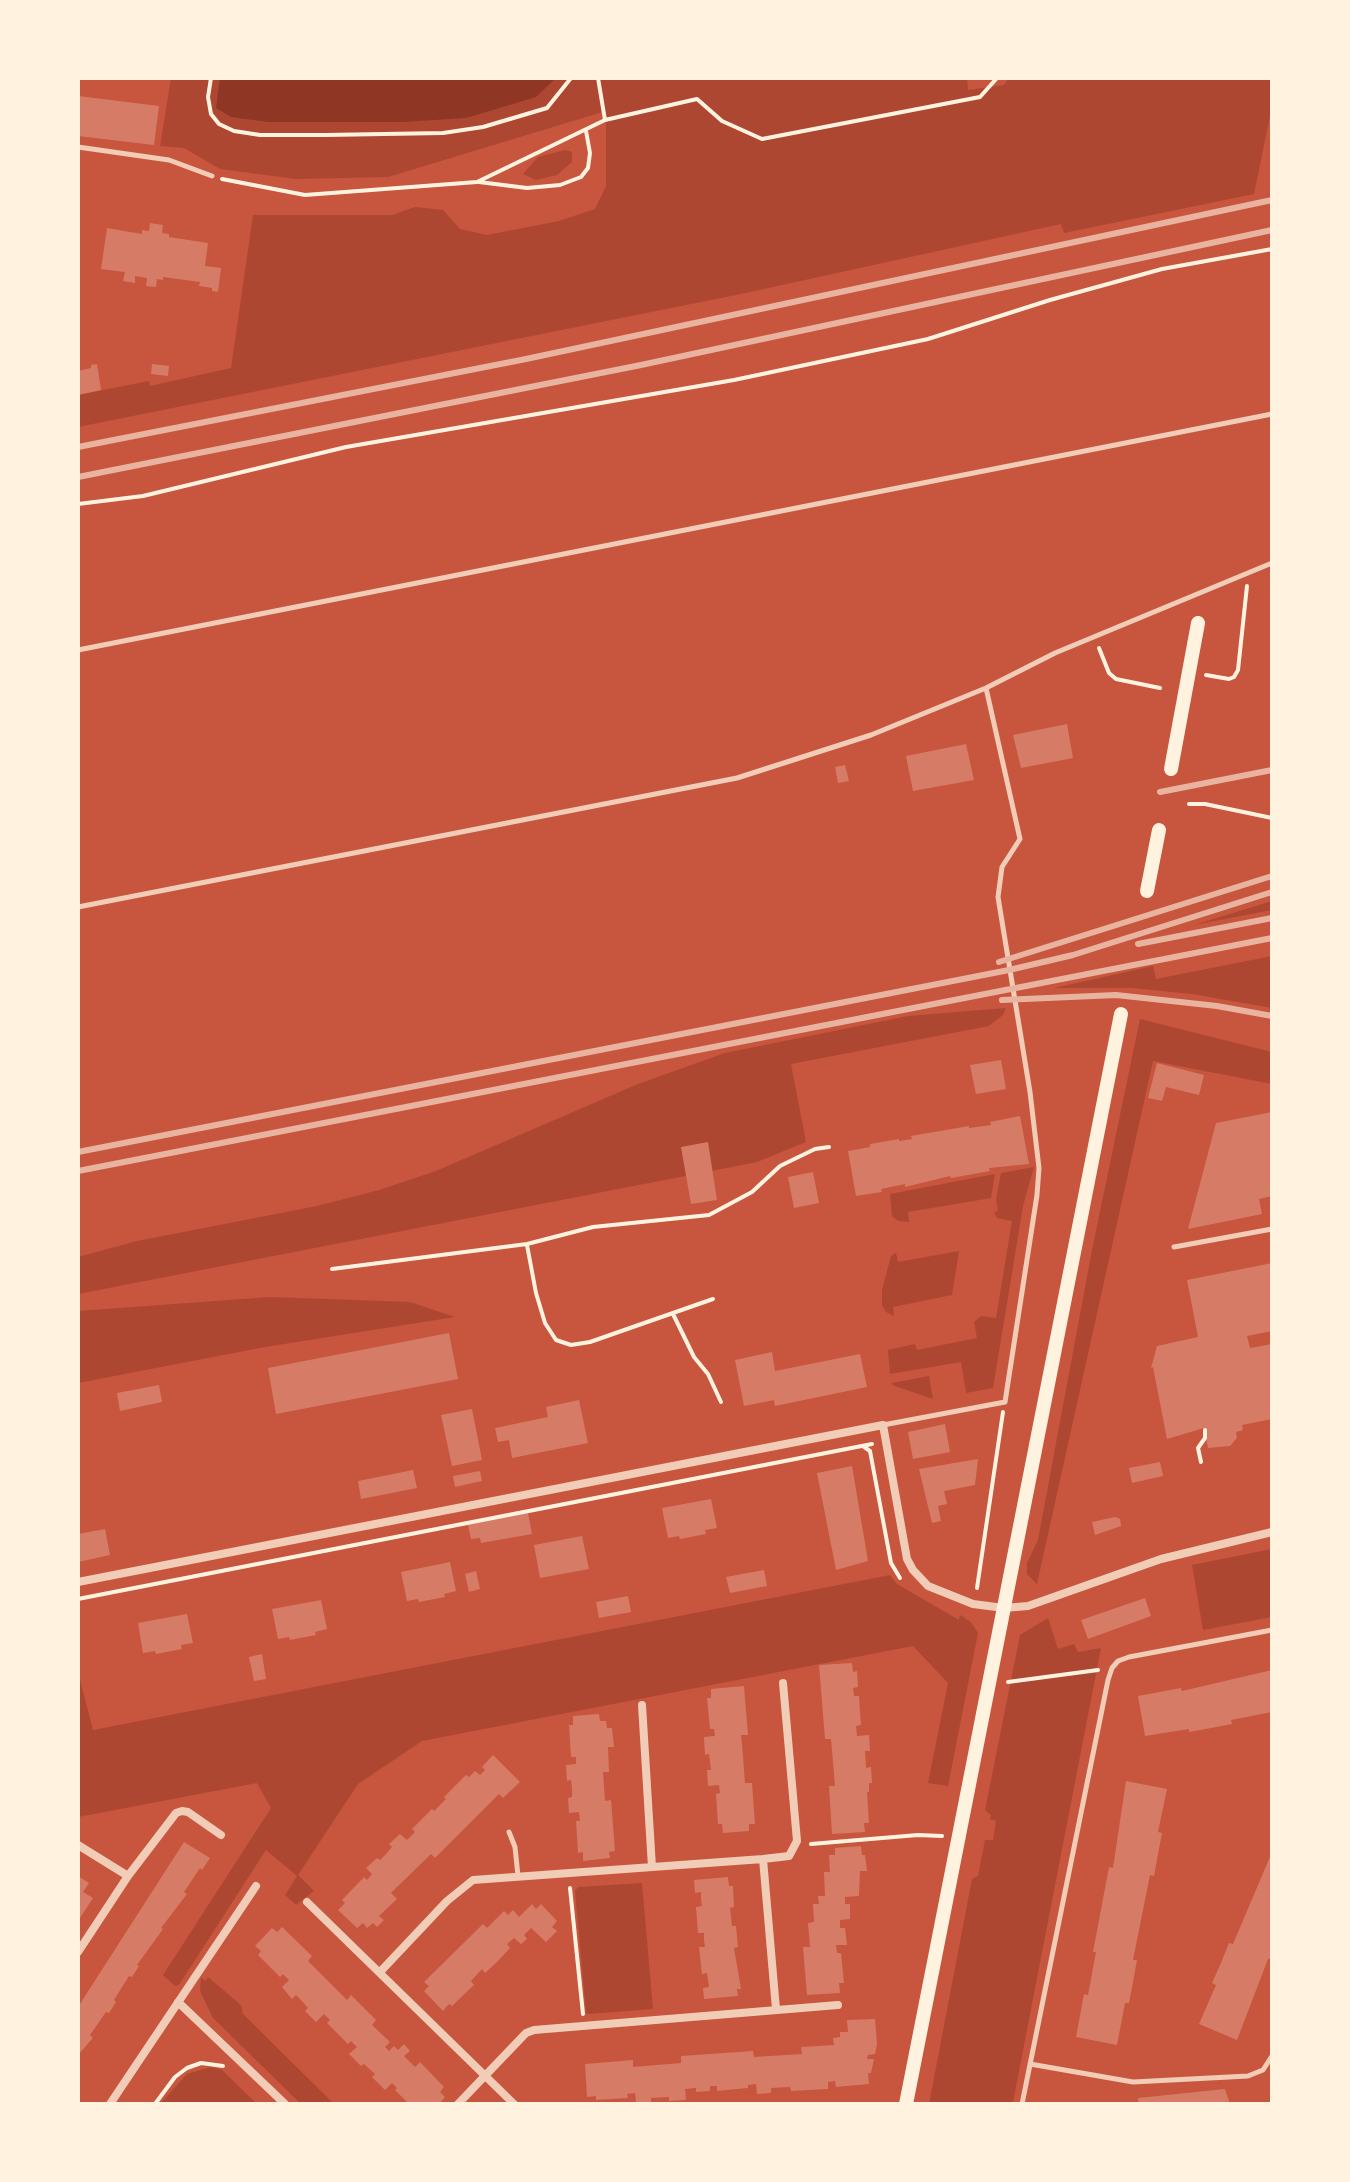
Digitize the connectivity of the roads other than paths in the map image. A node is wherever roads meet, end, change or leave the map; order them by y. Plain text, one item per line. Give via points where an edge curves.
1 (78, 147) edge
2 (212, 176) road end
3 (1272, 414) edge
4 (1272, 563) edge
5 (1198, 623) dead end
6 (78, 650) edge
7 (986, 688) junction
8 (1171, 769) dead end
9 (1159, 830) dead end
10 (1147, 891) dead end
11 (78, 907) edge
12 (1121, 1014) dead end
13 (1272, 1229) edge
14 (1174, 1247) dead end
15 (883, 1425) junction
16 (1272, 1532) edge
17 (78, 1582) edge
18 (1004, 1608) junction
19 (1272, 1630) edge
20 (783, 1683) dead end
21 (642, 1705) dead end
22 (509, 1832) dead end
23 (221, 1835) dead end
24 (78, 1845) edge
25 (763, 1859) junction
26 (652, 1867) junction
27 (128, 1876) junction
28 (518, 1877) junction
29 (256, 1886) dead end
30 (307, 1902) dead end
31 (78, 1952) edge
32 (380, 1972) junction
33 (178, 2002) junction
34 (838, 2005) dead end
35 (776, 2009) junction
36 (1272, 2056) edge
37 (1030, 2064) junction
38 (485, 2077) junction
39 (110, 2104) edge
40 (285, 2104) edge
41 (458, 2104) edge
42 (514, 2104) edge
43 (906, 2104) edge
44 (1022, 2104) edge

1 - 2 lane via 169,160
3 - 6 lane
4 - 7 lane via 1055,653
5 - 8 main road
7 - 11 lane via 871,735 737,778
7 - 15 lane via 1020,839 1002,867 998,897 1039,1168 1005,1402
9 - 10 main road
12 - 18 main road
13 - 14 lane
15 - 17 street
15 - 18 street via 913,1570 928,1586 973,1604
16 - 18 street via 1161,1559 1028,1606
18 - 43 main road
19 - 37 lane via 1129,1657 1112,1668
20 - 25 street via 797,1845 789,1856
21 - 26 street
22 - 28 lane
23 - 27 street via 188,1812 176,1813
24 - 27 street
25 - 26 street
25 - 35 street
26 - 28 street
27 - 31 street
28 - 32 street via 473,1880 462,1887
29 - 33 street
30 - 32 street
32 - 38 street
33 - 39 street
33 - 40 street
34 - 35 street
35 - 38 street via 534,2030
36 - 37 lane via 1263,2070 1248,2076 1133,2082
37 - 44 lane
38 - 41 street
38 - 42 street

